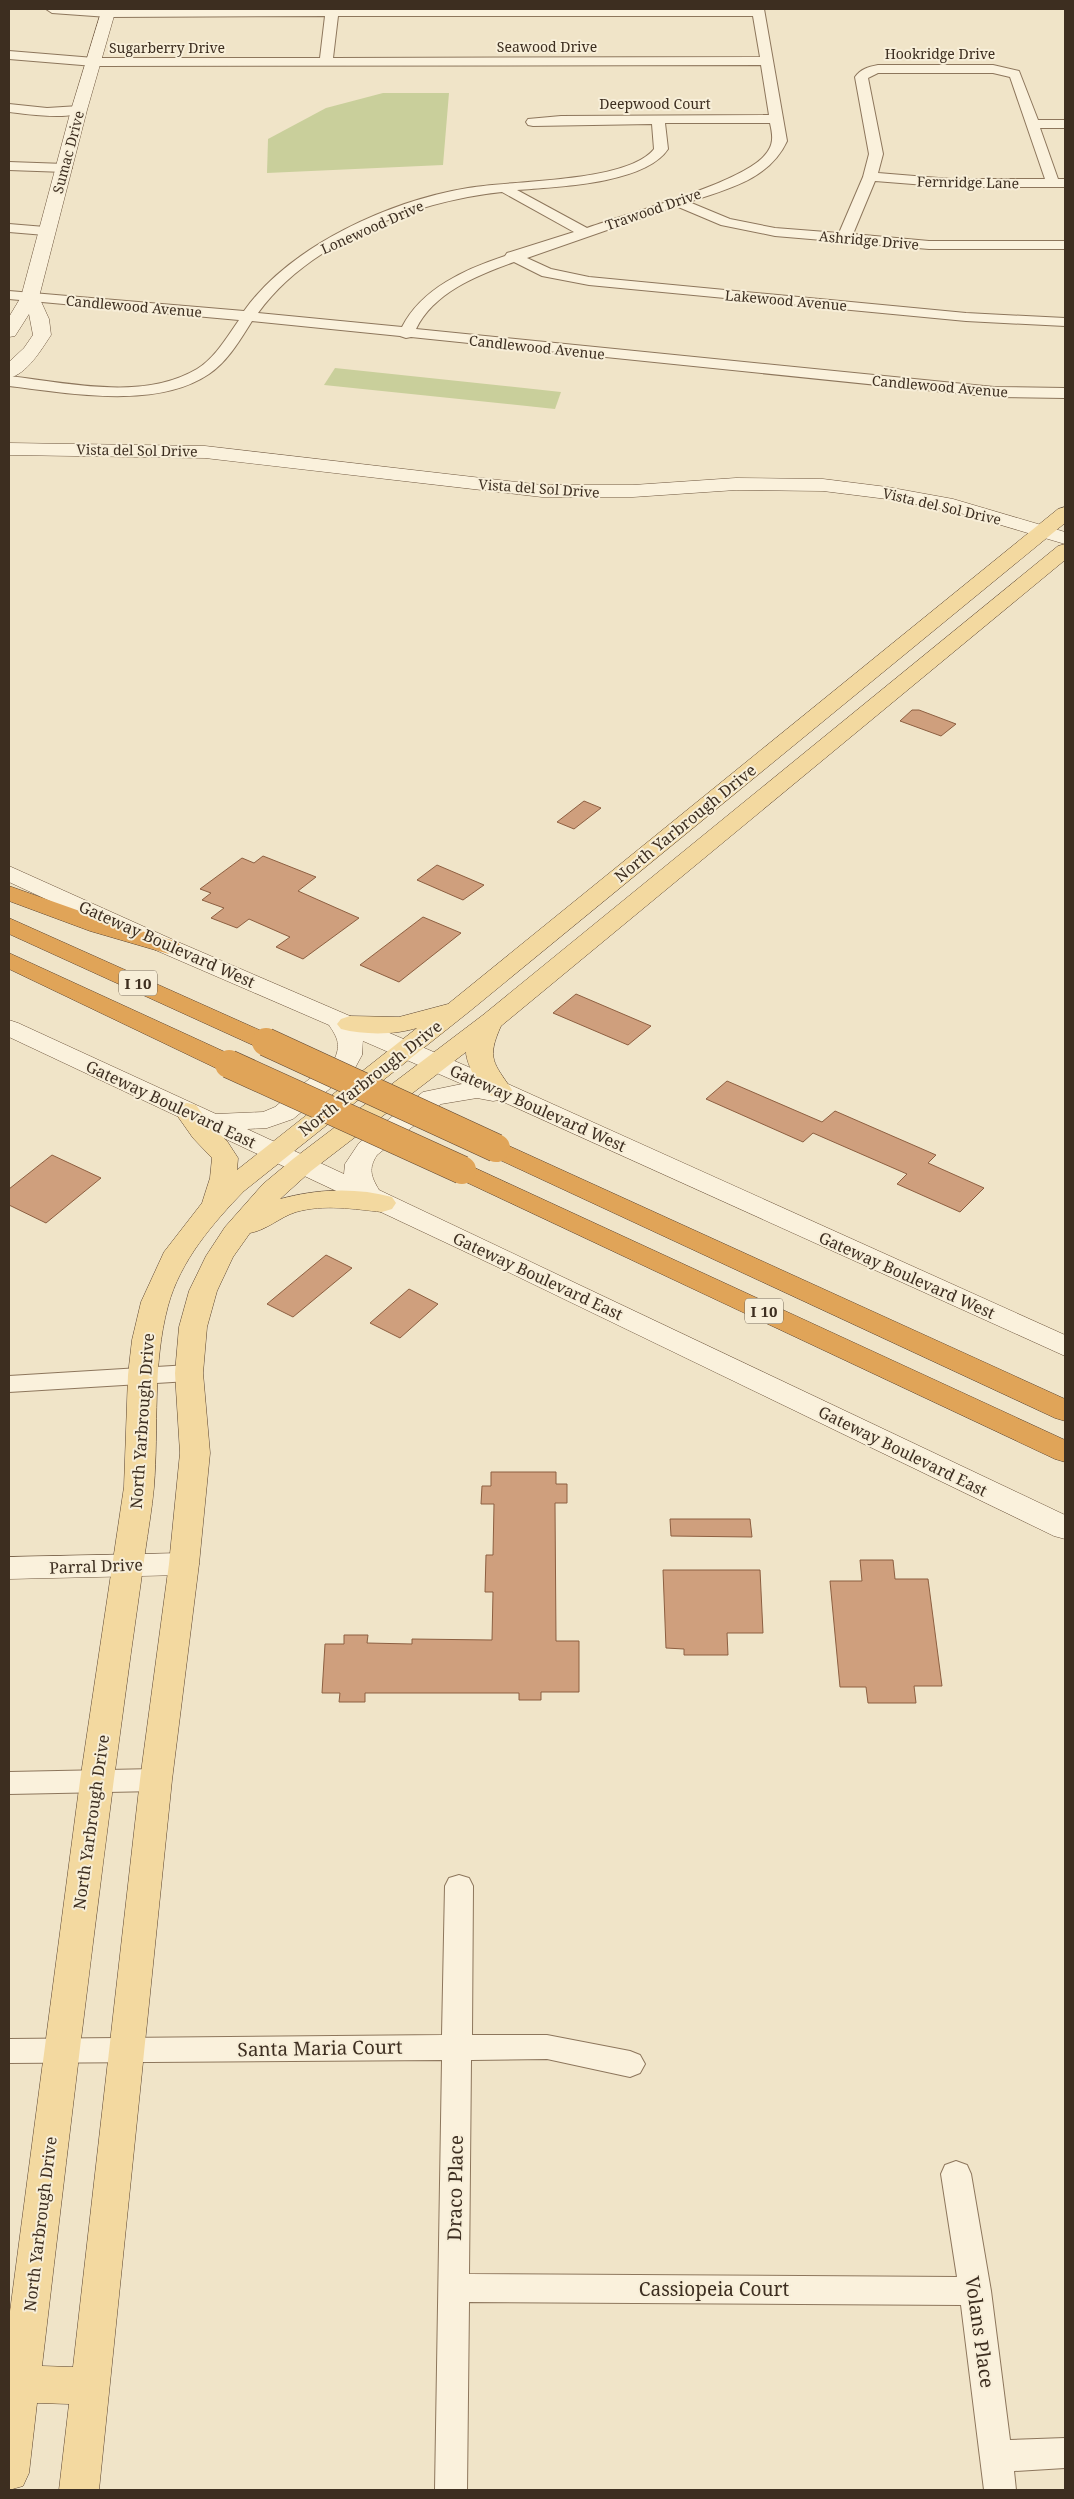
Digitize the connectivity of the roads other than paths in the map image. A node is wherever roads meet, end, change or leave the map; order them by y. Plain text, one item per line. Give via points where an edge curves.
1 (52, 9) edge
2 (759, 10) edge
3 (109, 11) edge
4 (332, 13) junction
5 (9, 55) edge
6 (767, 61) junction
7 (94, 62) junction
8 (326, 62) junction
9 (9, 108) edge
10 (79, 110) junction
11 (658, 120) junction
12 (777, 120) junction
13 (533, 122) dead end
14 (1033, 124) junction
15 (1065, 124) edge
16 (9, 166) edge
17 (65, 168) junction
18 (870, 177) junction
19 (1059, 183) edge
20 (506, 187) junction
21 (678, 202) junction
22 (9, 228) edge
23 (45, 231) junction
24 (586, 232) junction
25 (844, 238) junction
26 (1065, 246) edge
27 (512, 256) junction
28 (9, 295) edge
29 (30, 297) junction
30 (248, 316) junction
31 (1065, 322) edge
32 (9, 332) edge
33 (406, 334) junction
34 (9, 372) edge
35 (9, 381) edge
36 (1065, 393) edge
37 (9, 449) edge
38 (1065, 512) edge
39 (1042, 531) junction
40 (1065, 538) edge
41 (1065, 550) edge
42 (733, 784) junction
43 (766, 796) junction
44 (9, 873) edge
45 (9, 893) edge
46 (9, 925) edge
47 (169, 947) junction
48 (9, 960) edge
49 (461, 1006) junction
50 (490, 1020) junction
51 (343, 1021) junction
52 (9, 1028) edge
53 (407, 1049) junction
54 (436, 1062) junction
55 (504, 1093) junction
56 (199, 1116) junction
57 (276, 1152) junction
58 (302, 1165) junction
59 (375, 1199) junction
60 (214, 1207) junction
61 (235, 1234) junction
62 (1065, 1346) edge
63 (189, 1373) junction
64 (142, 1376) junction
65 (9, 1384) edge
66 (1065, 1412) edge
67 (1065, 1452) edge
68 (1065, 1528) edge
69 (127, 1564) junction
70 (184, 1564) junction
71 (9, 1568) edge
72 (156, 1780) junction
73 (96, 1781) junction
74 (9, 1783) edge
75 (459, 1886) dead end
76 (457, 2047) junction
77 (61, 2050) junction
78 (127, 2050) junction
79 (9, 2052) edge
80 (630, 2064) dead end
81 (956, 2174) dead end
82 (454, 2288) junction
83 (975, 2291) junction
84 (21, 2384) junction
85 (91, 2386) junction
86 (1065, 2453) edge
87 (995, 2456) junction
88 (9, 2474) edge
89 (79, 2490) edge
90 (451, 2490) edge
91 (1000, 2490) edge

1 - 3 street
2 - 4 street
2 - 6 street, Trawood Drive
3 - 4 street
3 - 7 main road, Sumac Drive
4 - 8 street
5 - 7 street, Sugarberry Drive
6 - 8 street, Seawood Drive
6 - 12 street, Trawood Drive
7 - 8 street, Sugarberry Drive
7 - 10 main road, Sumac Drive
9 - 10 street via 47,112
10 - 17 main road, Sumac Drive
11 - 12 street, Deepwood Court
11 - 13 street, Deepwood Court
11 - 20 street, Lonewood Drive via 661,149 651,160 584,181
12 - 21 street, Trawood Drive via 780,141 768,162 752,174
14 - 15 street
14 - 18 street, Hookridge Drive via 1016,75 1010,72 993,69 868,71 861,77 876,154
14 - 19 street, Hookridge Drive
16 - 17 street
17 - 23 main road, Sumac Drive
18 - 19 street, Fernridge Lane via 951,183
18 - 25 street, Hookridge Drive
20 - 24 street
20 - 30 street, Lonewood Drive via 430,201 346,235 280,278
21 - 24 street, Trawood Drive
21 - 25 street, Ashridge Drive via 742,227
22 - 23 street
23 - 29 main road, Sumac Drive
24 - 27 street, Trawood Drive
25 - 26 street, Ashridge Drive via 929,245
27 - 31 street, Lakewood Avenue via 547,273 589,281 966,317
27 - 33 street, Trawood Drive via 477,270 437,294 413,320
28 - 29 street, Candlewood Avenue
29 - 30 street, Candlewood Avenue
29 - 32 main road, Sumac Drive
29 - 34 main road via 40,319 42,335
30 - 33 street, Candlewood Avenue
30 - 35 street, Lonewood Drive via 213,364 201,372 162,386 108,390
33 - 36 street, Candlewood Avenue via 994,392
37 - 39 main road, Vista del Sol Drive via 206,452 551,492 625,492 736,484 823,485 928,500
38 - 39 main road, North Yarbrough Drive
39 - 40 main road, Vista del Sol Drive
39 - 42 main road, North Yarbrough Drive
41 - 43 main road, North Yarbrough Drive
42 - 43 main road
42 - 49 main road, North Yarbrough Drive
43 - 50 main road, North Yarbrough Drive
44 - 47 main road, Gateway Boulevard West
45 - 47 highway
46 - 66 highway, I 10, bridge
47 - 51 main road, Gateway Boulevard West
48 - 67 highway, I 10, bridge
49 - 51 main road via 401,1025
49 - 53 main road, North Yarbrough Drive
50 - 54 main road, North Yarbrough Drive
50 - 55 main road via 478,1047 478,1055 483,1070
51 - 53 main road, Gateway Boulevard West
51 - 56 main road via 352,1040 352,1052 346,1062 284,1112 267,1120
52 - 56 main road, Gateway Boulevard East
53 - 54 main road, Gateway Boulevard West
53 - 57 main road, North Yarbrough Drive
54 - 55 main road, Gateway Boulevard West
54 - 58 main road, North Yarbrough Drive
55 - 59 main road via 477,1090 450,1092 432,1098 368,1149 358,1164 357,1174
55 - 62 main road, Gateway Boulevard West
56 - 57 main road, Gateway Boulevard East
56 - 60 main road via 202,1132 225,1158
57 - 58 main road, Gateway Boulevard East
57 - 60 main road, North Yarbrough Drive
58 - 59 main road, Gateway Boulevard East
58 - 61 main road, North Yarbrough Drive via 273,1190
59 - 61 main road via 307,1201 284,1207
59 - 68 main road, Gateway Boulevard East
60 - 64 main road, North Yarbrough Drive via 178,1252 165,1278 155,1302 146,1340
61 - 63 main road, North Yarbrough Drive via 203,1291 193,1327
63 - 64 street
63 - 70 main road, North Yarbrough Drive via 194,1453
64 - 65 street
64 - 69 main road, North Yarbrough Drive via 139,1487
69 - 70 main road, Parral Drive
69 - 71 main road, Parral Drive
69 - 73 main road, North Yarbrough Drive
70 - 72 main road, North Yarbrough Drive
72 - 73 street
72 - 78 main road, North Yarbrough Drive
73 - 74 street
73 - 77 main road, North Yarbrough Drive
75 - 76 street, Draco Place
76 - 78 street, Santa Maria Court
76 - 80 street, Santa Maria Court via 546,2047
76 - 82 street, Draco Place
77 - 78 street, Santa Maria Court
77 - 79 street, Santa Maria Court
77 - 84 main road, North Yarbrough Drive
78 - 85 main road, North Yarbrough Drive
81 - 83 street, Volans Place
82 - 83 street, Cassiopeia Court
82 - 90 street, Draco Place
83 - 87 street, Volans Place
84 - 85 main road
84 - 88 main road, North Yarbrough Drive
85 - 89 main road, North Yarbrough Drive
86 - 87 street
87 - 91 street, Volans Place

